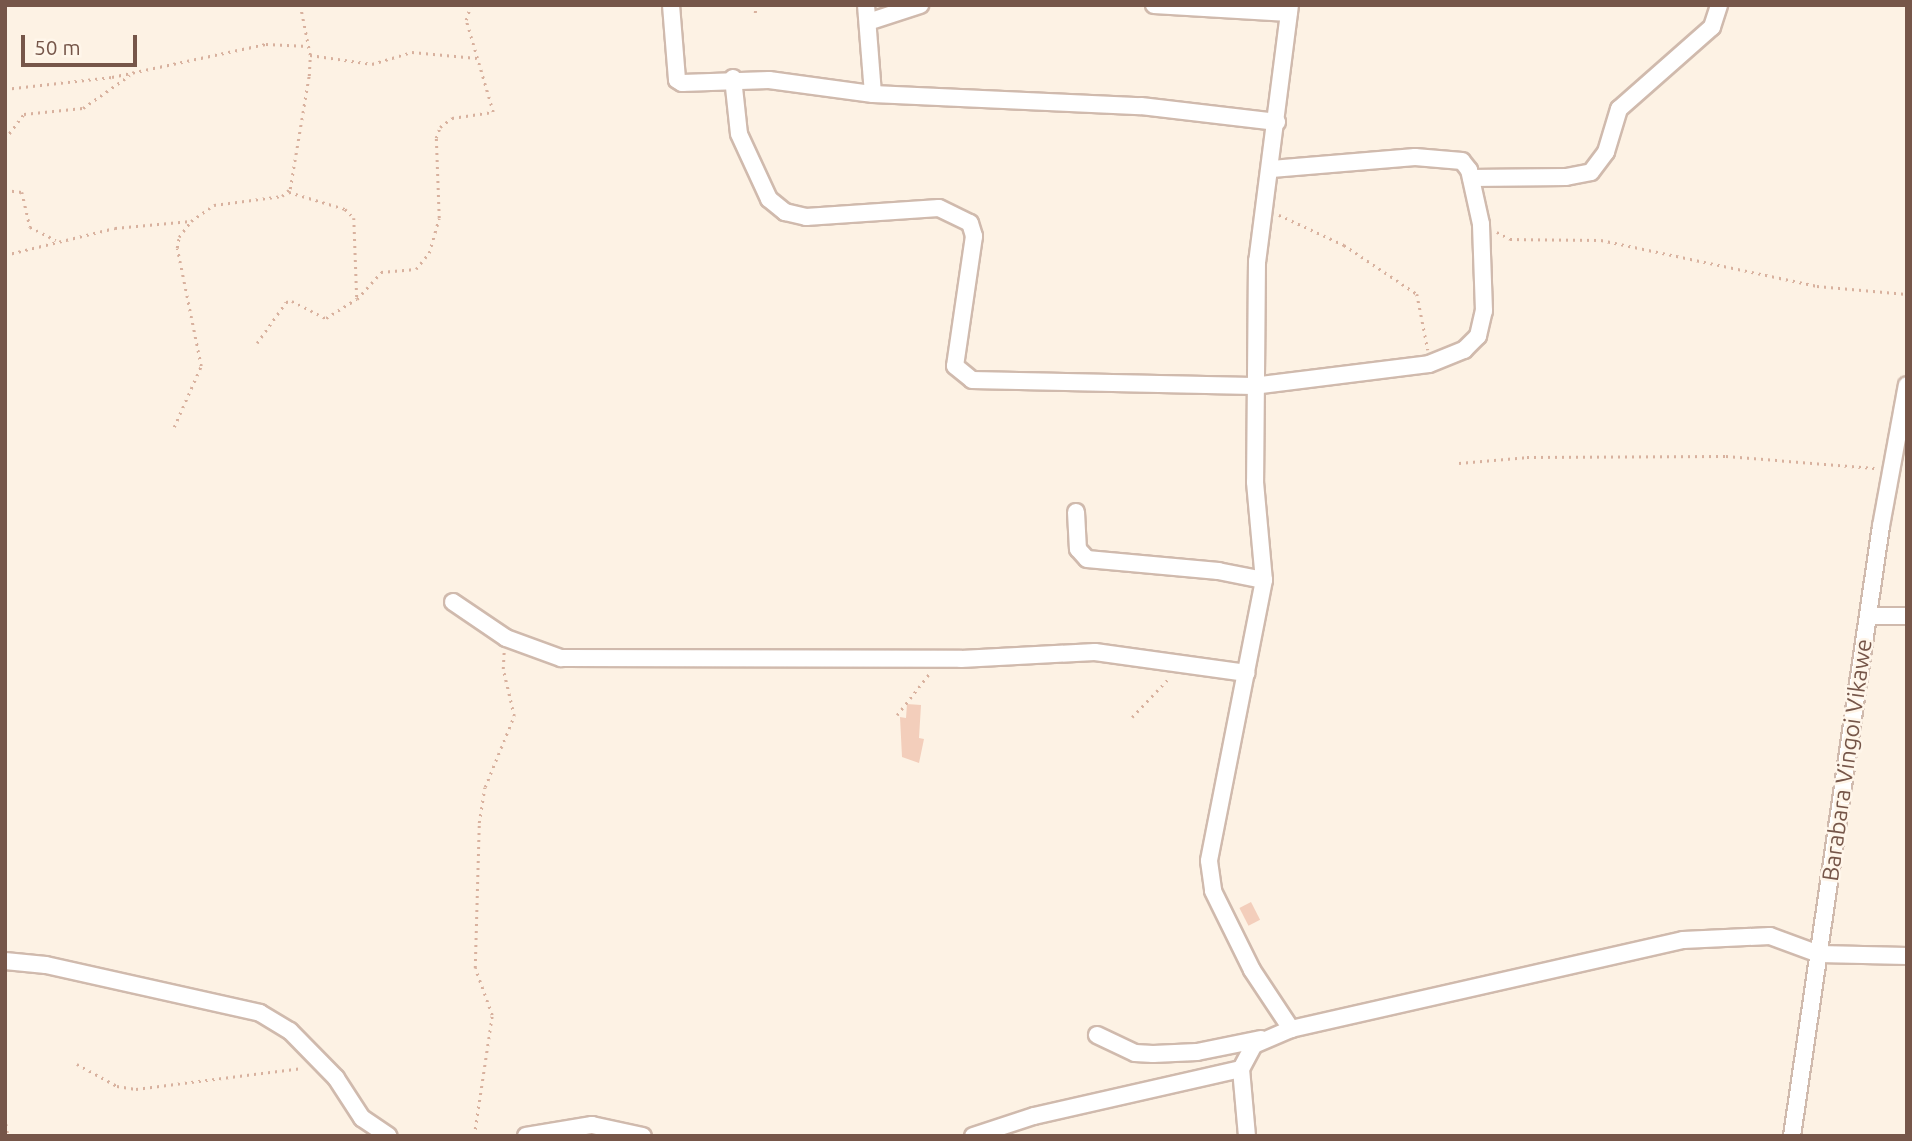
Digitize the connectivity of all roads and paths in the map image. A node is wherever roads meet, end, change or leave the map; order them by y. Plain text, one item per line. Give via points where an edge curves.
1 (300, 5) edge
2 (471, 5) edge
3 (671, 5) edge
4 (756, 5) edge
5 (920, 5) edge
6 (1154, 5) edge
7 (1719, 5) edge
8 (1290, 9) edge
9 (755, 13) dead end
10 (867, 13) edge
11 (308, 46) junction
12 (310, 55) junction
13 (477, 58) junction
14 (133, 74) junction
15 (733, 78) junction
16 (5, 89) edge
17 (873, 94) junction
18 (1277, 122) junction
19 (5, 139) edge
20 (1272, 169) junction
21 (1471, 178) junction
22 (5, 190) edge
23 (289, 191) junction
24 (1261, 210) junction
25 (191, 221) junction
26 (1481, 224) junction
27 (60, 241) junction
28 (5, 256) edge
29 (1907, 294) edge
30 (357, 299) junction
31 (257, 343) dead end
32 (1429, 364) junction
33 (1254, 386) junction
34 (1907, 386) edge
35 (174, 427) dead end
36 (1459, 463) dead end
37 (1891, 470) junction
38 (1076, 512) dead end
39 (1264, 580) junction
40 (453, 602) dead end
41 (1868, 616) junction
42 (1907, 616) edge
43 (506, 638) junction
44 (946, 658) junction
45 (1181, 666) junction
46 (1247, 673) junction
47 (897, 715) dead end
48 (1132, 717) dead end
49 (1819, 954) junction
50 (1907, 956) edge
51 (5, 961) edge
52 (1291, 1029) junction
53 (1097, 1035) dead end
54 (1264, 1038) junction
55 (77, 1064) dead end
56 (324, 1065) junction
57 (1241, 1069) junction
58 (5, 1117) edge
59 (8, 1136) edge
60 (389, 1136) edge
61 (474, 1136) edge
62 (526, 1136) edge
63 (643, 1136) edge
64 (973, 1136) edge
65 (1247, 1136) edge
66 (1792, 1136) edge

1 - 11 path
2 - 13 path via 466,20
3 - 15 street via 677,80 685,84
4 - 9 path
5 - 10 street
6 - 8 street
7 - 21 street via 1712,27 1619,109 1606,152 1591,172 1566,177
8 - 18 street
10 - 17 street
11 - 12 path
11 - 14 path via 266,44
12 - 13 path via 372,64 412,52
12 - 23 path
13 - 30 path via 493,112 452,118 436,134 439,218 429,253 416,269 381,272
14 - 16 path
14 - 19 path via 83,108 24,114
15 - 17 street
15 - 33 street via 739,134 769,199 785,212 806,218 939,208 970,223 974,236 955,366 963,377
17 - 18 street via 1141,106
18 - 20 street
20 - 21 street via 1442,157 1462,162
20 - 24 street
21 - 26 street
22 - 27 path via 22,192 30,227
23 - 25 path via 226,201
23 - 30 path via 345,209 354,218
24 - 32 path via 1288,217 1344,245 1417,294
24 - 33 street
25 - 27 path via 146,222
25 - 35 path via 177,247 201,366
26 - 29 path via 1510,239 1601,240 1817,286
26 - 32 street via 1482,326 1464,350
27 - 28 path
30 - 31 path via 323,318 286,302
32 - 33 street
33 - 39 street via 1255,482
34 - 37 street, Barabara Vingoi Vikawe
36 - 37 path via 1527,457 1726,456
37 - 41 street, Barabara Vingoi Vikawe
38 - 39 street via 1078,549 1087,559
39 - 46 street
40 - 43 street
41 - 42 street
41 - 49 street, Barabara Vingoi Vikawe
43 - 44 street via 535,652 572,658
43 - 61 path via 503,669 514,716 485,787 479,823 475,968 492,1015
44 - 45 street via 1094,652
44 - 47 path
45 - 46 street
45 - 48 path
46 - 52 street via 1209,861 1211,882 1252,970
49 - 50 street
49 - 52 street via 1800,943 1770,936 1683,940
49 - 66 street, Barabara Vingoi Vikawe
51 - 56 street via 46,965 260,1013 290,1031
52 - 54 street
53 - 54 street via 1135,1053 1153,1054 1197,1052
54 - 57 street via 1249,1051
55 - 56 path via 117,1086 136,1089
56 - 60 street via 362,1118
57 - 64 street via 1047,1113
57 - 65 street
58 - 59 path
62 - 63 street via 592,1125

